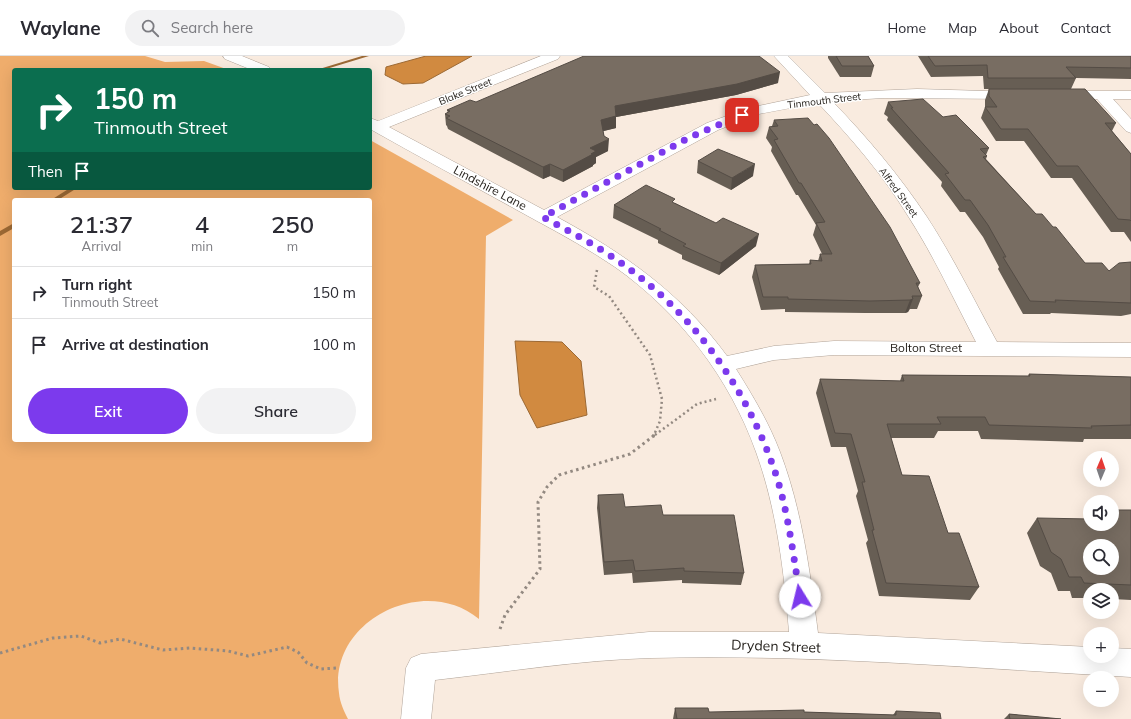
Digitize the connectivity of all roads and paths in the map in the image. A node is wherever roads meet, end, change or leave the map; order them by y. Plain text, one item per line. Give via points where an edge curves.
1 (229, 56) edge
2 (553, 56) edge
3 (781, 56) edge
4 (259, 68) edge
5 (1027, 95) edge
6 (1043, 95) edge
7 (1101, 95) junction
8 (1131, 95) edge
9 (822, 99) junction
10 (373, 125) edge
11 (1131, 128) edge
12 (543, 217) junction
13 (597, 267) dead end
14 (990, 349) junction
15 (1131, 350) edge
16 (722, 365) junction
17 (717, 399) dead end
18 (652, 437) junction
19 (500, 629) dead end
20 (805, 646) junction
21 (0, 653) edge
22 (1131, 663) edge
23 (337, 668) dead end
24 (416, 719) edge

1 - 4 street
2 - 10 street, Blake Street
3 - 9 street, Alfred Street
5 - 9 street, Tinmouth Street via 886,94
6 - 7 street
7 - 8 street
7 - 11 street
9 - 12 street, Tinmouth Street via 755,111 716,125
9 - 14 street, Alfred Street via 890,176 906,198 945,263
10 - 12 street, Lindshire Lane
12 - 16 street, Lindshire Lane via 599,248 643,279 684,318
13 - 18 path via 594,287 609,296 650,355 662,400 660,421
14 - 15 street, Bolton Street
14 - 16 street, Bolton Street via 834,348 774,352
16 - 20 street, Lindshire Lane via 756,422 778,483 789,528
17 - 18 path via 697,404
18 - 19 path via 630,454 559,475 546,487 538,502 540,569 505,615
20 - 22 street, Dryden Street
20 - 24 street, Dryden Street via 649,646 421,668
21 - 23 path via 53,638 81,636 100,643 120,639 163,650 190,648 228,651 248,656 287,647 298,652 307,663 321,668

